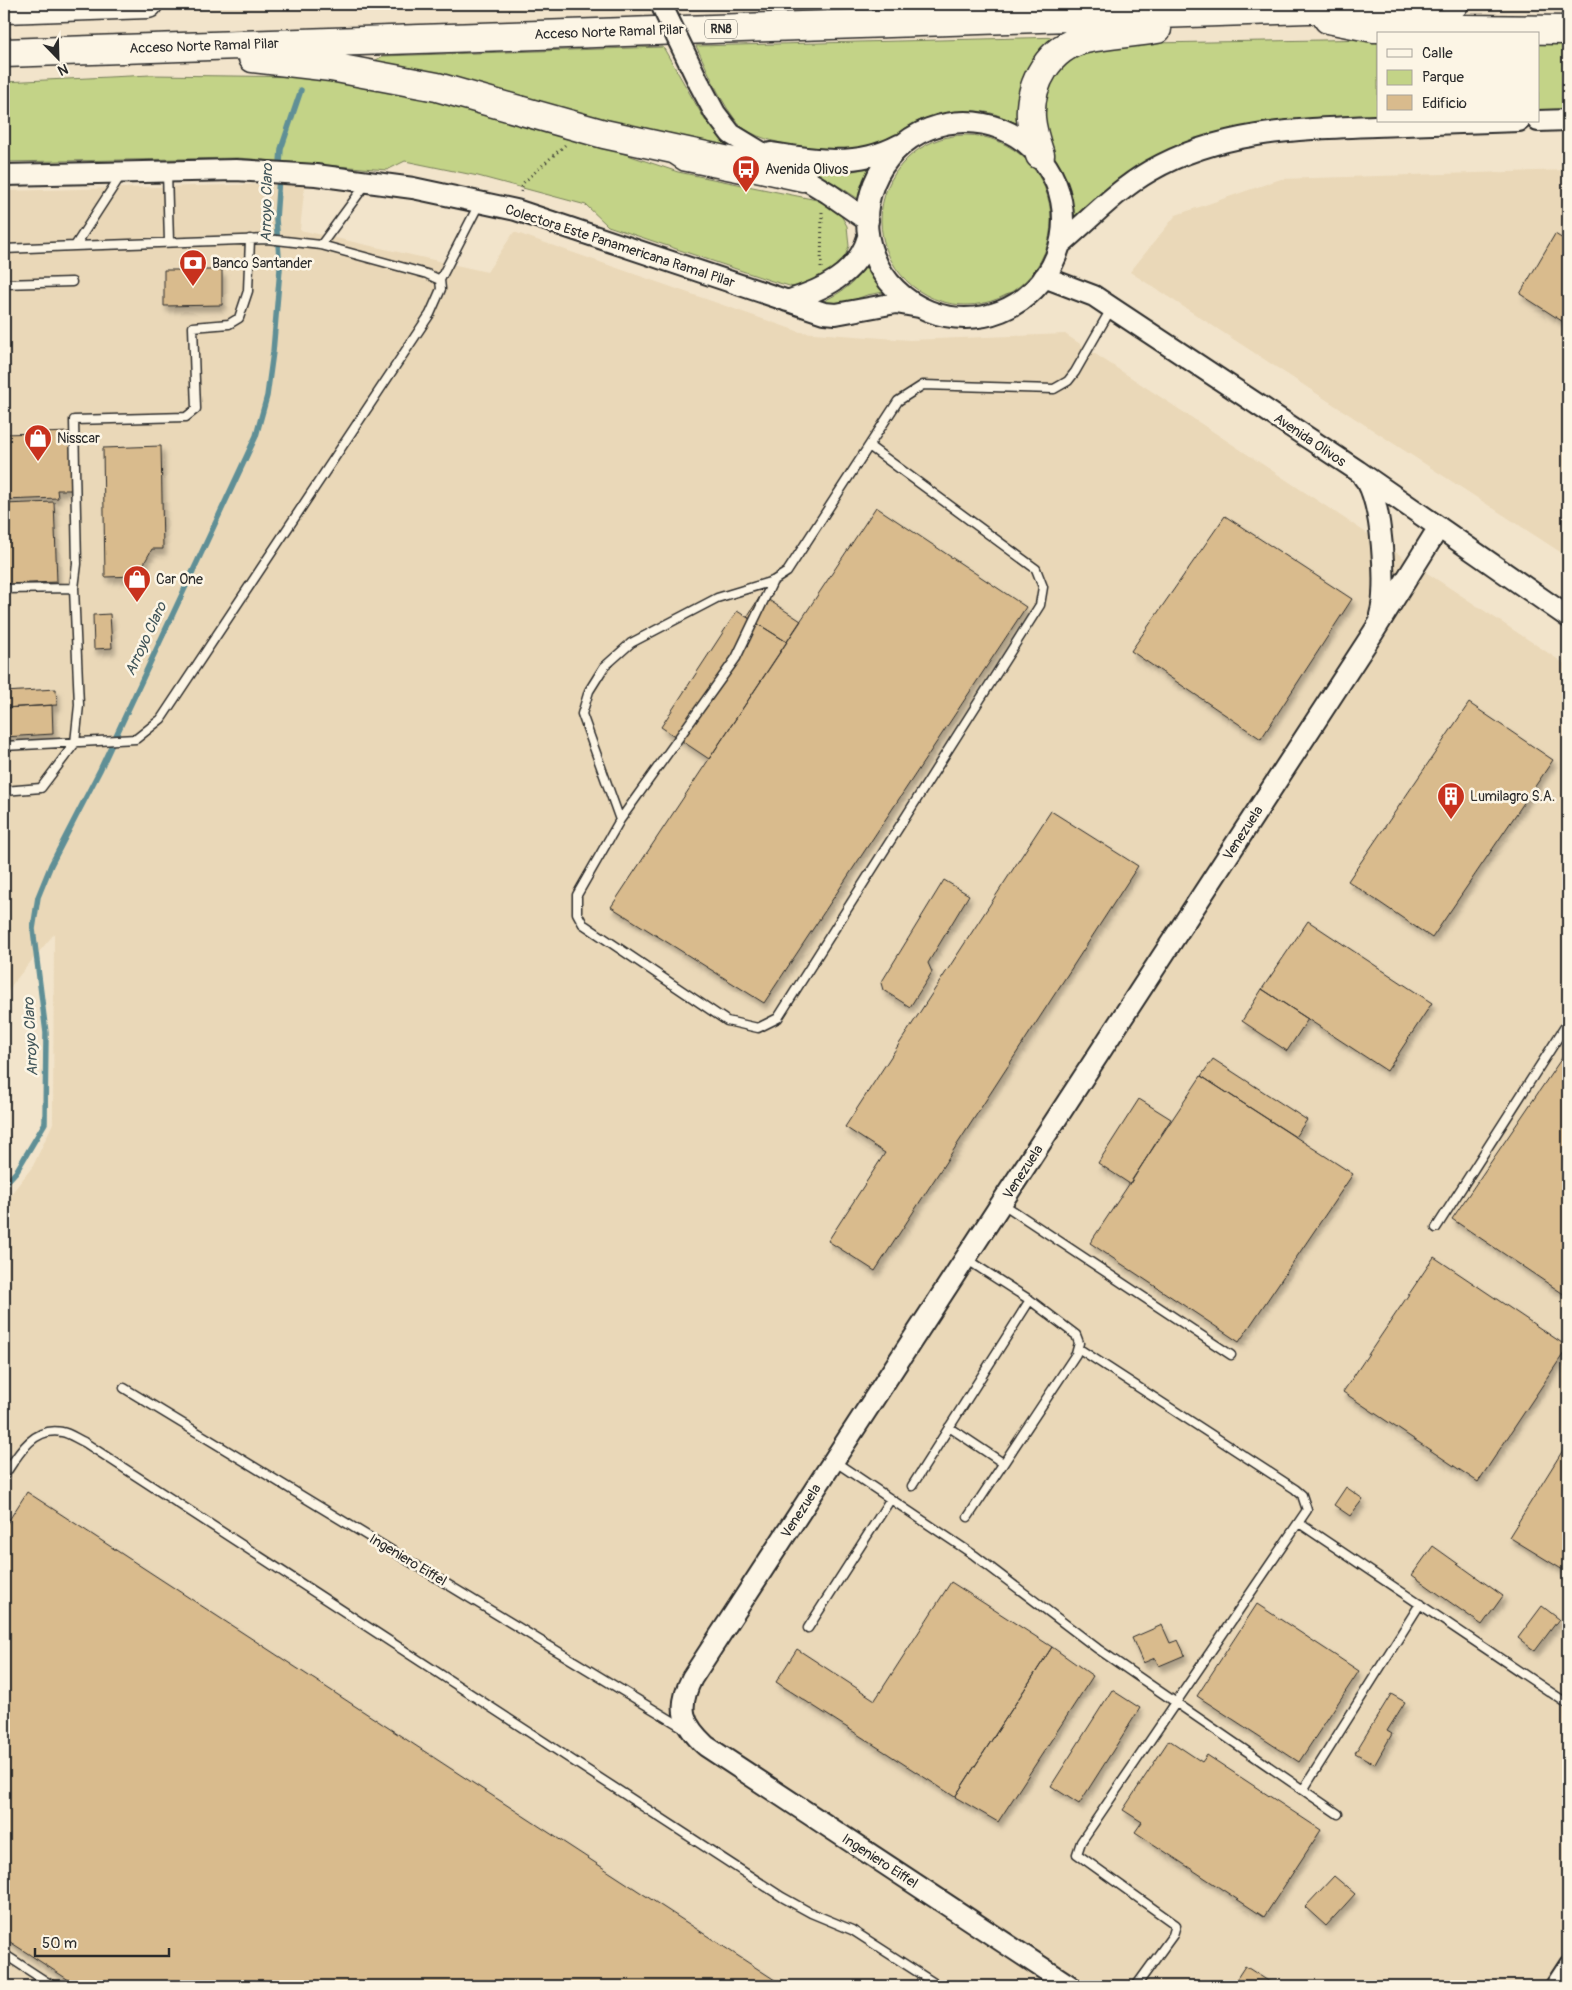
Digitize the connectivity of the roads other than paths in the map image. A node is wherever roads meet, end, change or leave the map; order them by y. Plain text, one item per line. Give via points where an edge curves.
1 (52, 4) edge
2 (148, 4) edge
3 (661, 4) edge
4 (1454, 4) edge
5 (11, 9) edge
6 (1278, 10) junction
7 (1568, 30) edge
8 (164, 47) junction
9 (4, 53) edge
10 (1568, 120) edge
11 (1540, 121) edge
12 (1491, 122) edge
13 (912, 138) junction
14 (647, 142) junction
15 (757, 150) junction
16 (1040, 156) junction
17 (123, 171) junction
18 (167, 171) junction
19 (4, 176) edge
20 (749, 179) dead end
21 (792, 180) junction
22 (367, 182) junction
23 (480, 202) junction
24 (868, 229) junction
25 (250, 239) junction
26 (168, 242) junction
27 (1062, 243) junction
28 (321, 245) junction
29 (76, 246) junction
30 (4, 249) edge
31 (1044, 277) junction
32 (440, 280) junction
33 (72, 282) dead end
34 (4, 284) edge
35 (787, 301) junction
36 (919, 307) junction
37 (1112, 308) junction
38 (869, 446) junction
39 (1358, 471) junction
40 (1438, 527) junction
41 (773, 581) junction
42 (74, 588) junction
43 (4, 589) edge
44 (1568, 617) edge
45 (1373, 633) junction
46 (78, 743) junction
47 (4, 746) edge
48 (4, 790) edge
49 (620, 820) junction
50 (1568, 1022) edge
51 (1002, 1203) junction
52 (1436, 1228) dead end
53 (966, 1259) junction
54 (1030, 1300) junction
55 (1078, 1348) junction
56 (1231, 1355) dead end
57 (124, 1388) dead end
58 (949, 1427) junction
59 (834, 1461) junction
60 (1003, 1462) junction
61 (4, 1476) edge
62 (912, 1486) dead end
63 (890, 1500) junction
64 (968, 1517) dead end
65 (1299, 1523) junction
66 (1420, 1604) junction
67 (808, 1628) dead end
68 (1175, 1703) junction
69 (1568, 1704) edge
70 (683, 1715) joint
71 (692, 1733) junction
72 (1302, 1790) junction
73 (1338, 1814) dead end
74 (4, 1954) edge
75 (1568, 1963) edge
76 (53, 1986) edge
77 (939, 1986) edge
78 (1070, 1986) edge
79 (1136, 1986) edge
80 (1553, 1986) edge

1 - 5 highway
2 - 5 highway
3 - 15 street, bridge via 715,112 731,134
4 - 6 highway, Acceso Norte Ramal Pilar / RN8
6 - 7 highway via 1374,28
6 - 8 highway, Acceso Norte Ramal Pilar / RN8
6 - 16 highway via 1084,39 1067,46 1041,71 1031,96 1031,120
8 - 9 highway, Acceso Norte Ramal Pilar / RN8
8 - 14 highway via 332,67 427,85
10 - 11 street
12 - 27 street via 1270,131 1234,138 1179,156 1150,171 1100,208
13 - 15 street via 873,156 842,160 811,159
13 - 16 street via 932,128 978,123 1001,129 1022,140
13 - 24 street via 893,154 879,174 871,197
14 - 20 lane via 682,166
14 - 21 highway
15 - 21 street
16 - 27 street via 1058,187 1062,205
17 - 18 street, Colectora Este Panamericana Ramal Pilar
17 - 19 street, Colectora Este Panamericana Ramal Pilar
17 - 29 lane
18 - 22 street, Colectora Este Panamericana Ramal Pilar via 236,170
18 - 26 lane
21 - 24 street via 854,210
22 - 23 street, Colectora Este Panamericana Ramal Pilar
22 - 28 lane
23 - 32 lane
23 - 35 street, Colectora Este Panamericana Ramal Pilar via 516,210
24 - 35 street via 865,248 846,273 827,287
24 - 36 street via 875,262 882,274 904,297
25 - 26 lane
25 - 28 lane
25 - 42 lane via 248,291 240,318 229,324 193,327 196,409 192,414 186,417 74,420 77,564
26 - 29 lane
27 - 31 street
28 - 32 lane
29 - 30 lane
31 - 36 street via 1023,298 998,311 974,317 954,318
31 - 37 street, Avenida Olivos via 1094,296
32 - 46 lane via 441,289 424,322 161,719 136,739
33 - 34 lane
35 - 36 street, Colectora Este Panamericana Ramal Pilar via 824,314 896,303
37 - 38 lane via 1068,381 1054,389 923,384 898,400
37 - 39 street, Avenida Olivos
38 - 41 lane via 787,572
38 - 49 lane via 1036,569 1043,587 1040,605 778,1018 758,1028 727,1021 583,924 577,913 577,895
39 - 40 street, Avenida Olivos
39 - 45 street via 1370,484 1377,504 1384,593
40 - 44 street, Avenida Olivos
40 - 45 street
41 - 49 lane via 736,658
41 - 49 lane via 717,598 631,644 604,667 589,691 582,714
42 - 43 lane
42 - 46 lane
45 - 51 street, Venezuela
46 - 47 lane
46 - 48 lane via 41,788
50 - 52 lane
51 - 53 street, Venezuela
51 - 56 lane
53 - 54 lane
53 - 59 street, Venezuela
54 - 55 lane via 1076,1335
54 - 58 lane
55 - 60 lane
55 - 65 lane via 1296,1488 1307,1510
57 - 71 lane, Ingeniero Eiffel
58 - 60 lane
58 - 62 lane
59 - 63 lane
59 - 70 street, Venezuela via 692,1678 685,1692
60 - 64 lane
61 - 77 lane via 32,1439 50,1432 63,1432 84,1442 782,1897 852,1930
63 - 67 lane
63 - 68 lane via 974,1555
65 - 66 lane
65 - 68 lane
66 - 69 lane
66 - 72 lane
68 - 72 lane
68 - 79 lane via 1080,1842 1077,1854 1176,1925 1173,1935
70 - 71 street, Ingeniero Eiffel
71 - 78 street, Ingeniero Eiffel via 706,1746
72 - 73 lane
74 - 76 lane
75 - 80 street

